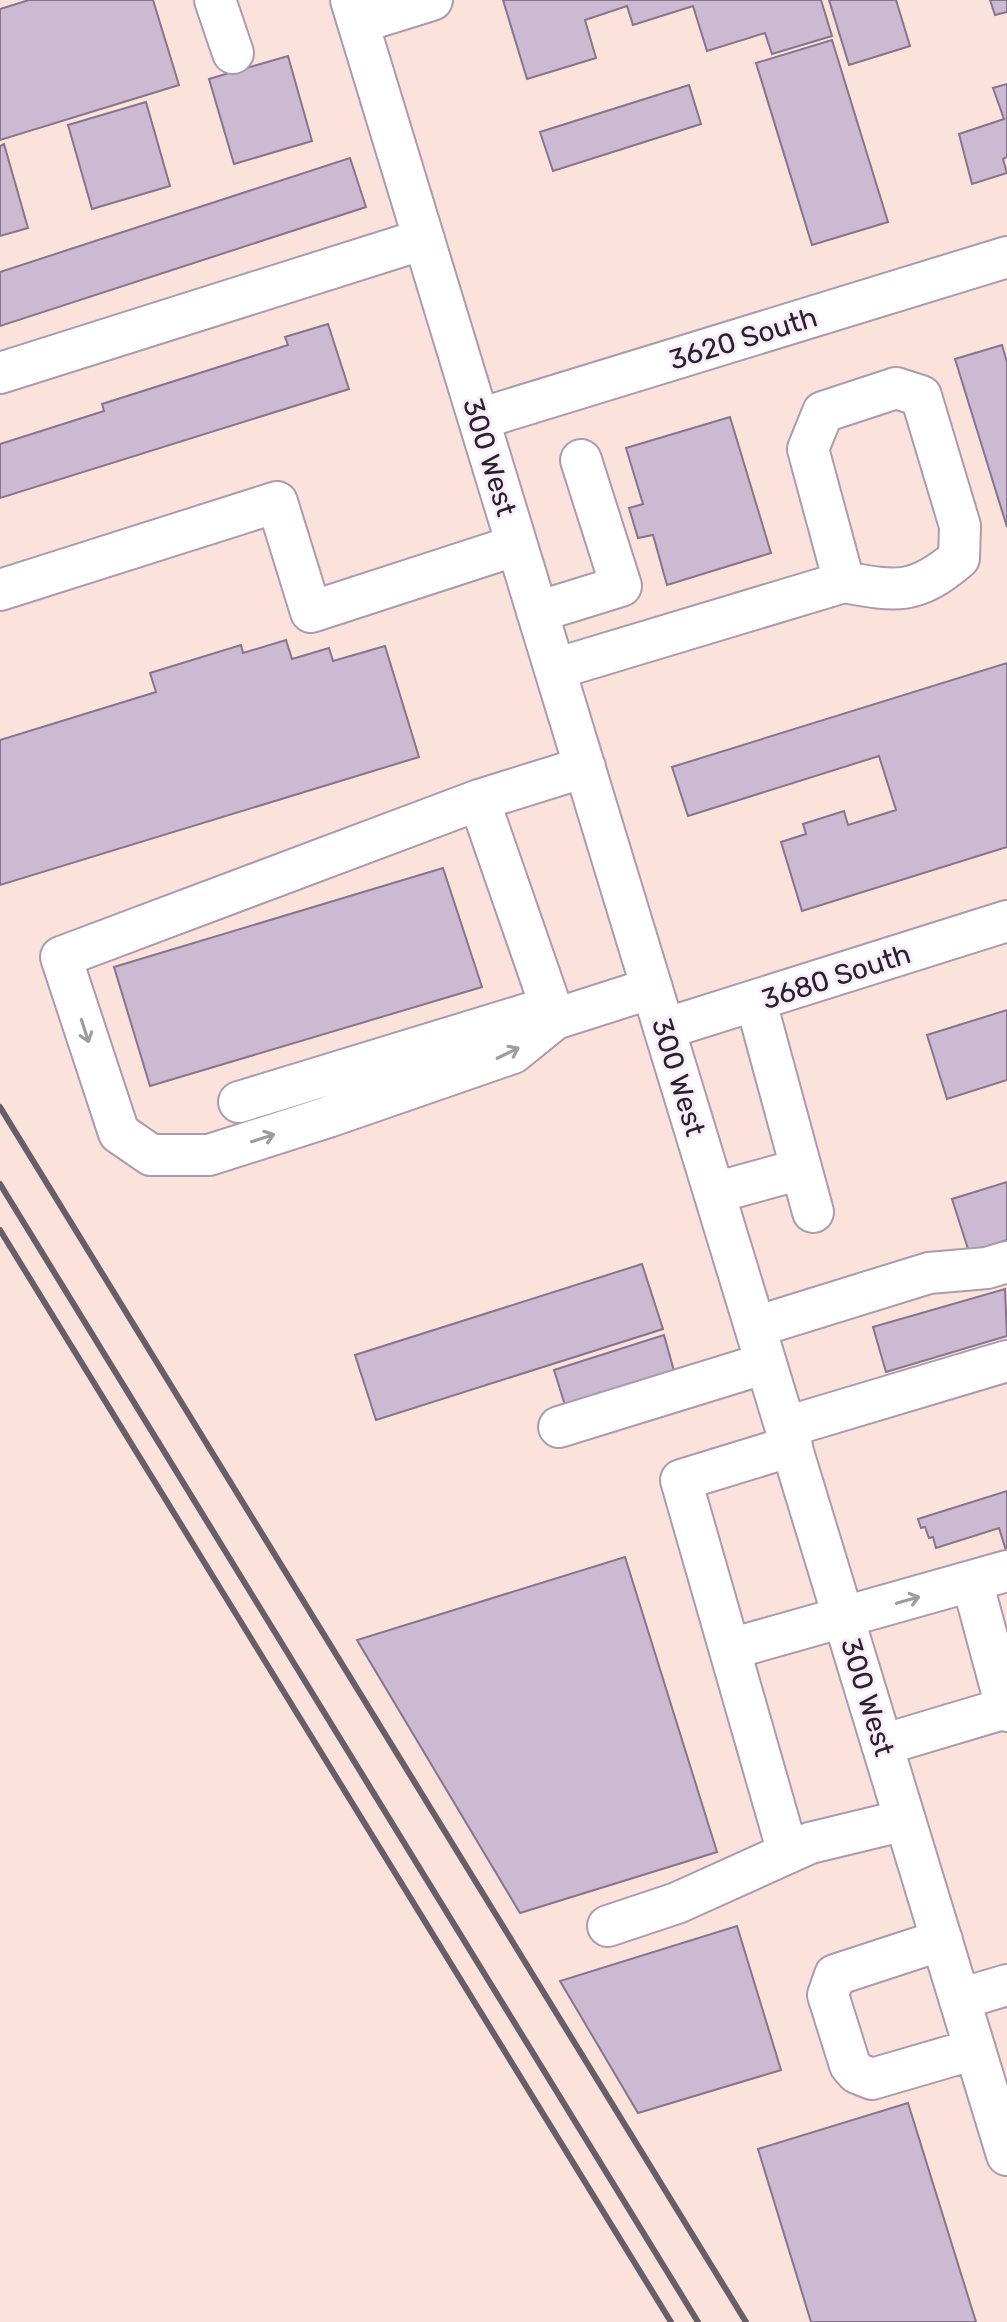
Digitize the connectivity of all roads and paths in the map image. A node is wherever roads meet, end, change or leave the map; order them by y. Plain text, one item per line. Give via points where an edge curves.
1 (215, 0) edge
2 (432, 0) edge
3 (355, 11) edge
4 (233, 53) dead end
5 (424, 239) junction
6 (1007, 257) edge
7 (0, 373) edge
8 (479, 419) junction
9 (581, 460) dead end
10 (517, 545) junction
11 (844, 582) junction
12 (0, 590) edge
13 (537, 612) junction
14 (555, 669) junction
15 (585, 767) junction
16 (479, 800) junction
17 (1007, 921) edge
18 (652, 988) junction
19 (756, 1002) junction
20 (552, 1013) junction
21 (664, 1029) junction
22 (239, 1102) dead end
23 (801, 1169) junction
24 (714, 1193) junction
25 (813, 1212) dead end
26 (1007, 1262) edge
27 (761, 1345) junction
28 (1007, 1361) edge
29 (559, 1427) dead end
30 (789, 1437) junction
31 (989, 1576) edge
32 (844, 1619) junction
33 (730, 1649) junction
34 (1006, 1710) edge
35 (882, 1745) junction
36 (905, 1820) junction
37 (788, 1853) junction
38 (608, 1926) dead end
39 (942, 1940) junction
40 (1007, 1985) edge
41 (960, 1999) junction
42 (975, 2049) junction
43 (1007, 2155) edge

1 - 4 street
2 - 3 street
3 - 5 street, 300 West
5 - 7 street
5 - 8 street, 300 West
6 - 8 street, 3620 South
8 - 10 street, 300 West
9 - 13 street via 621,586
10 - 12 street via 311,612 277,502
10 - 13 street, 300 West
11 - 11 street via 808,449 823,412 896,388 921,396 960,526 959,558 935,579 894,591
11 - 14 street
13 - 14 street, 300 West
14 - 15 street, 300 West
15 - 16 street
15 - 18 street, 300 West
16 - 20 street
16 -> 20 street via 61,957 119,1133 151,1155 209,1155 513,1053
17 - 19 street, 3680 South
18 - 20 street
18 - 21 street, 300 West
19 - 21 street, 3680 South
19 - 23 street
20 - 22 street
21 - 24 street, 300 West
23 - 24 street
23 - 25 street
24 - 27 street, 300 West
26 - 27 street via 929,1273
27 - 29 street
27 - 30 street, 300 West
28 - 30 street
30 - 32 street, 300 West
30 - 33 street via 681,1480
32 -> 31 street
31 - 34 street
32 - 33 street
32 - 35 street, 300 West
33 - 37 street
34 - 35 street
35 - 36 street, 300 West
36 - 37 street
36 - 39 street, 300 West
37 - 38 street via 677,1903
39 - 41 street, 300 West
39 - 42 street via 835,1975 828,1995 850,2065 872,2079
40 - 41 street
41 - 42 street, 300 West
42 - 43 street, 300 West

